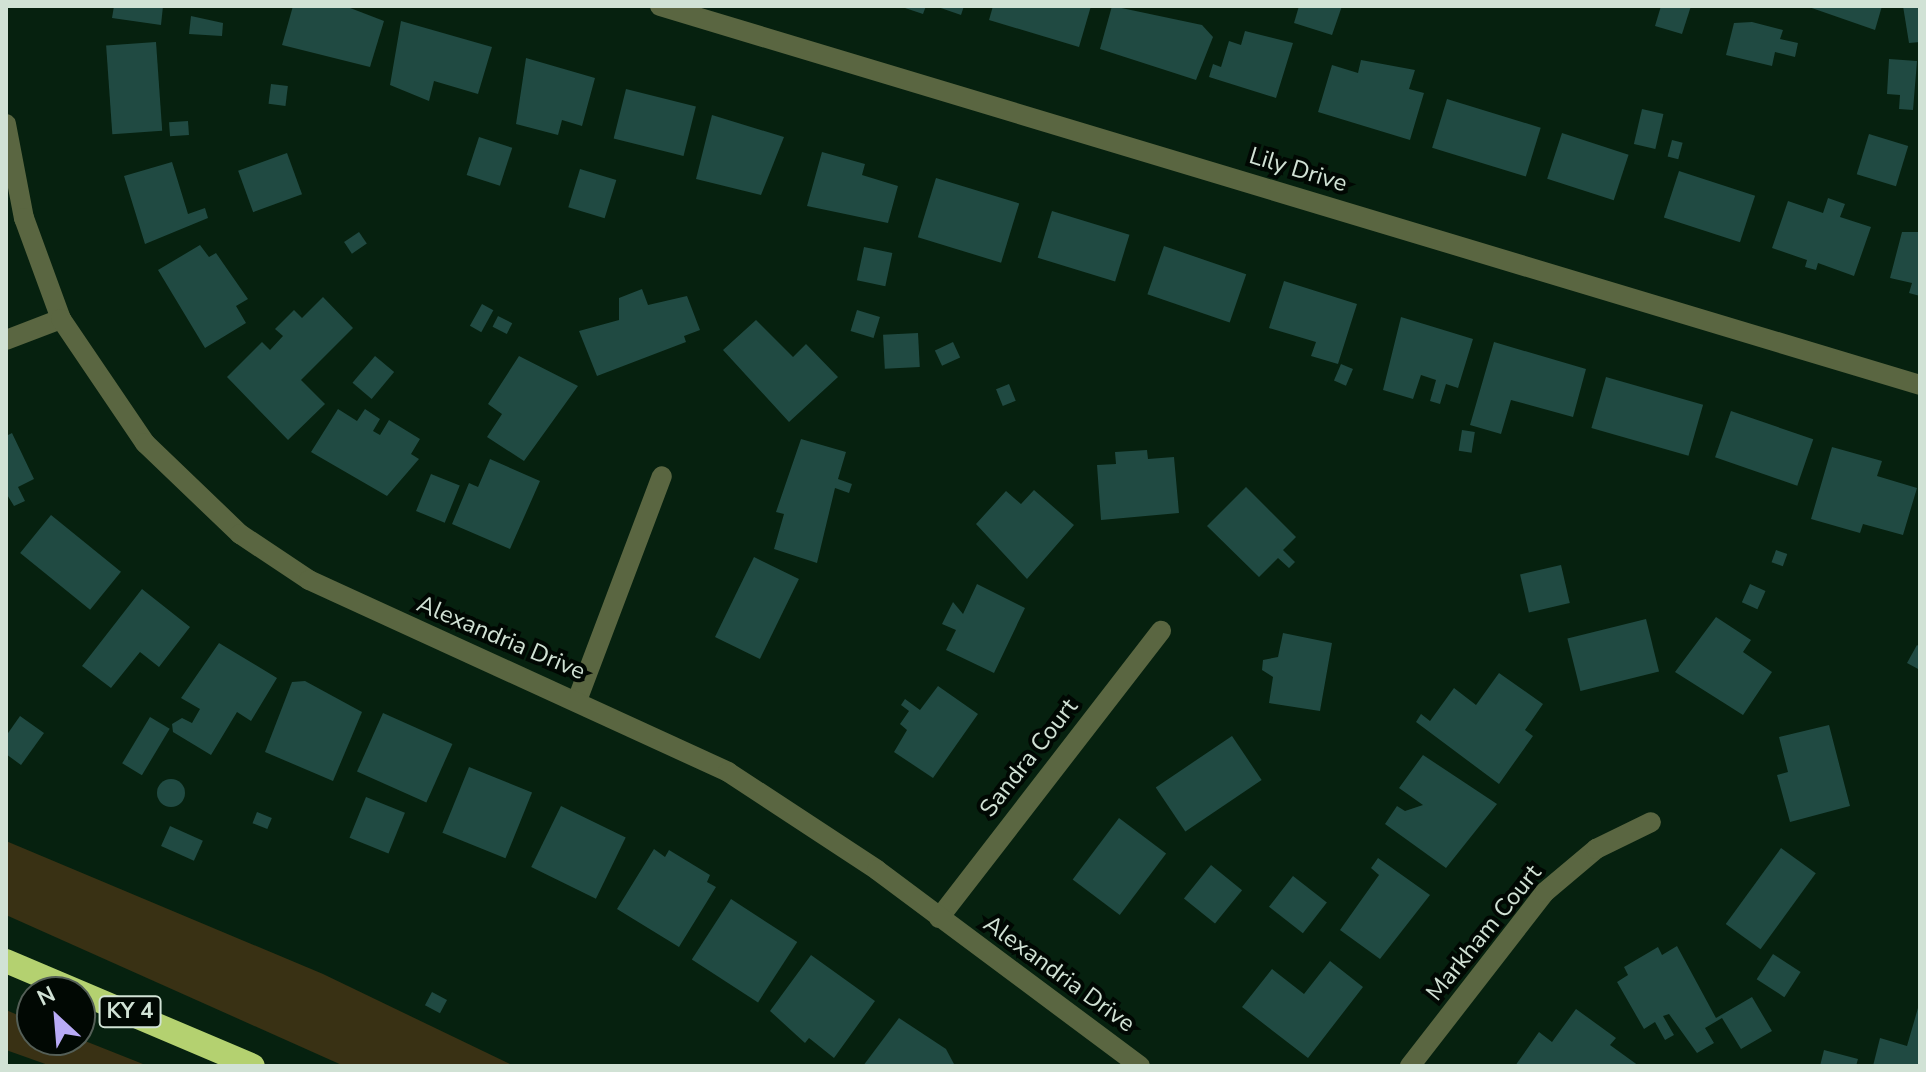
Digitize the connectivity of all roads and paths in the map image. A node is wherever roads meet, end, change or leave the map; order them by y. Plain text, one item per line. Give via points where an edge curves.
1 (660, 6) edge
2 (6, 124) edge
3 (61, 319) junction
4 (6, 340) edge
5 (1920, 385) edge
6 (662, 476) dead end
7 (1161, 631) dead end
8 (578, 698) junction
9 (1651, 822) dead end
10 (939, 918) junction
11 (6, 961) edge
12 (253, 1066) edge
13 (1140, 1066) edge
14 (1410, 1066) edge

1 - 5 street, Lily Drive
2 - 3 street, Alexandria Drive via 24,218
3 - 4 street
3 - 8 street, Alexandria Drive via 145,443 240,534 360,605
6 - 8 street
7 - 10 street, Sandra Court
8 - 10 street, Alexandria Drive via 728,772
9 - 14 street, Markham Court via 1596,849 1545,892
10 - 13 street, Alexandria Drive
11 - 12 highway, KY 4

